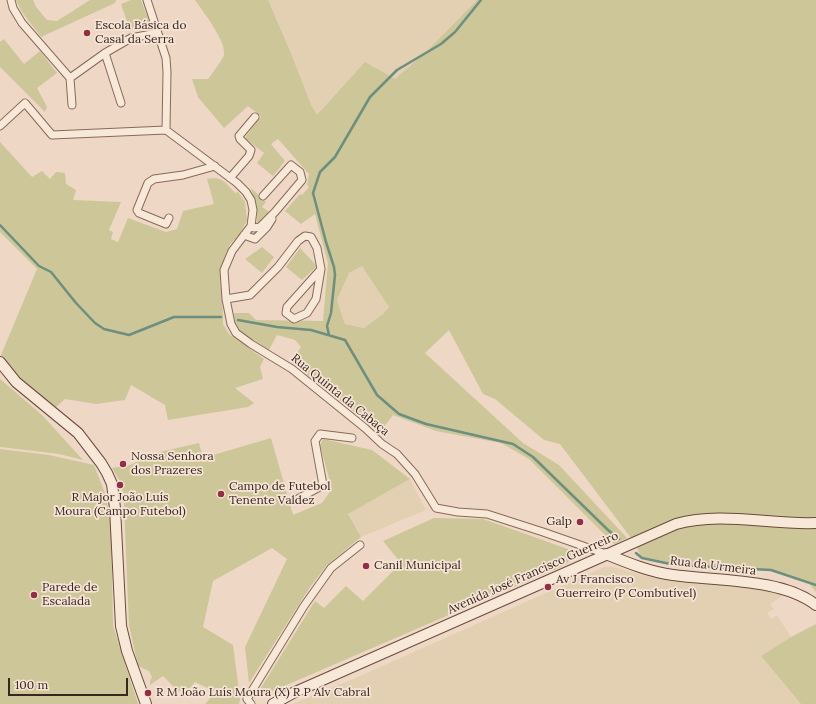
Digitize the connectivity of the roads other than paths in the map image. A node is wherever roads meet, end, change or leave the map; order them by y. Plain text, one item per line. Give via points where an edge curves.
1 (10, 0) edge
2 (147, 0) edge
3 (157, 33) junction
4 (105, 53) junction
5 (70, 78) junction
6 (121, 103) dead end
7 (72, 105) dead end
8 (255, 117) dead end
9 (0, 126) edge
10 (166, 130) junction
11 (215, 166) junction
12 (230, 178) junction
13 (263, 196) dead end
14 (278, 209) junction
15 (169, 218) dead end
16 (251, 226) junction
17 (244, 236) junction
18 (321, 269) junction
19 (226, 298) junction
20 (0, 362) edge
21 (352, 438) dead end
22 (296, 500) dead end
23 (816, 523) edge
24 (360, 545) dead end
25 (606, 554) junction
26 (816, 605) edge
27 (146, 704) edge
28 (251, 704) edge
29 (273, 704) edge

1 - 5 street via 22,23
2 - 3 street
3 - 4 street via 130,38
3 - 10 street via 166,58
4 - 5 street
4 - 6 street
5 - 7 street
8 - 12 street via 239,136 251,150 249,156
9 - 10 street via 25,104 52,136
10 - 11 street
11 - 12 street
11 - 15 street via 183,176 154,179 148,183 137,210 166,224
12 - 16 street via 251,200
13 - 14 street via 292,165 300,172 302,180
14 - 16 street via 260,227
14 - 17 street via 267,227 255,239
16 - 17 street, Rua Quinta da Cabaça
17 - 19 street, Rua Quinta da Cabaça via 232,251 224,270
18 - 18 street via 287,307 286,313 294,319 307,313 316,299
18 - 19 street via 317,248 311,236 305,236 250,295
19 - 25 street, Rua Quinta da Cabaça via 231,324 236,332 292,369 397,454 415,474 436,508 487,514
20 - 27 street via 16,382 78,433 101,463 112,484 116,508 121,626
21 - 22 street via 320,434 315,441 323,485
23 - 25 street, Avenida José Francisco Guerreiro via 707,518 691,520
24 - 28 street via 331,568 304,606 247,699
25 - 26 street, Rua da Urmeira via 652,571 672,575 770,586 790,591
25 - 29 street, Avenida José Francisco Guerreiro

